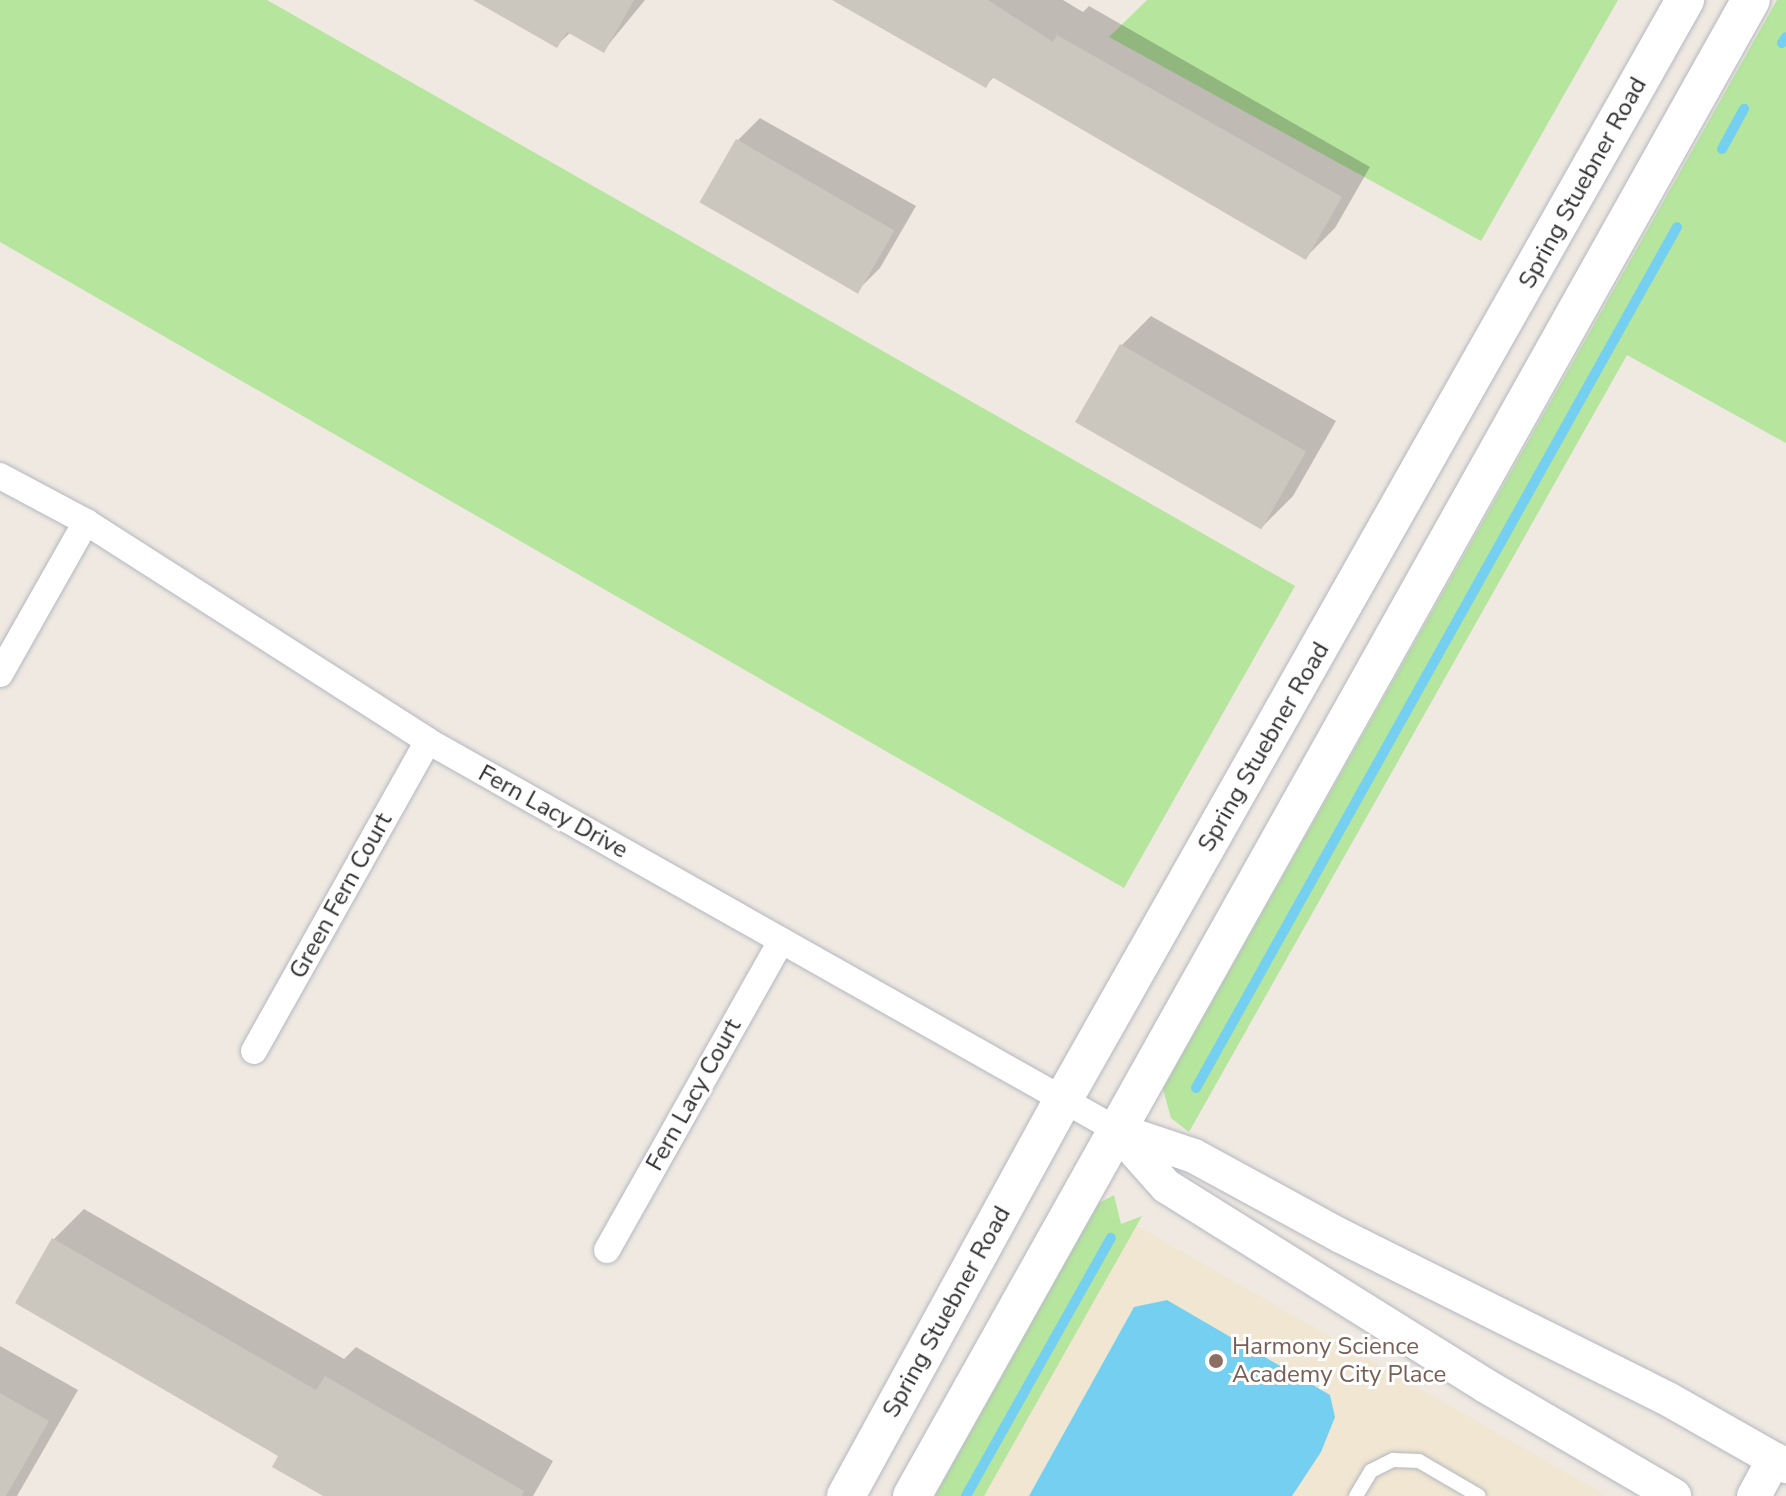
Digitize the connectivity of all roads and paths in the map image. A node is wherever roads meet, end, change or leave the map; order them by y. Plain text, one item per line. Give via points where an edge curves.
1 (1685, 0) edge
2 (1751, 0) edge
3 (1440, 441) junction
4 (1490, 469) junction
5 (0, 476) edge
6 (86, 522) junction
7 (0, 674) edge
8 (428, 741) junction
9 (781, 941) junction
10 (254, 1051) dead end
11 (1063, 1100) junction
12 (1117, 1130) junction
13 (607, 1250) dead end
14 (1780, 1462) edge
15 (846, 1496) edge
16 (912, 1496) edge
17 (1356, 1496) edge
18 (1479, 1496) edge
19 (1674, 1496) edge
20 (1754, 1496) edge

1 - 3 main road, Spring Stuebner Road
2 - 4 main road
3 - 4 main road
3 - 11 main road, Spring Stuebner Road
4 - 12 main road
5 - 6 street, Fern Lacy Drive
6 - 7 street
6 - 8 street, Fern Lacy Drive
8 - 9 street, Fern Lacy Drive
8 - 10 street, Green Fern Court
9 - 11 street, Fern Lacy Drive
9 - 13 street, Fern Lacy Court
11 - 12 street, Fern Lacy Drive
11 - 15 main road, Spring Stuebner Road
12 - 14 street via 1194,1156
12 - 16 main road
12 - 19 street via 1166,1186 1486,1386
14 - 20 street
17 - 18 lane via 1371,1471 1393,1460 1419,1461

